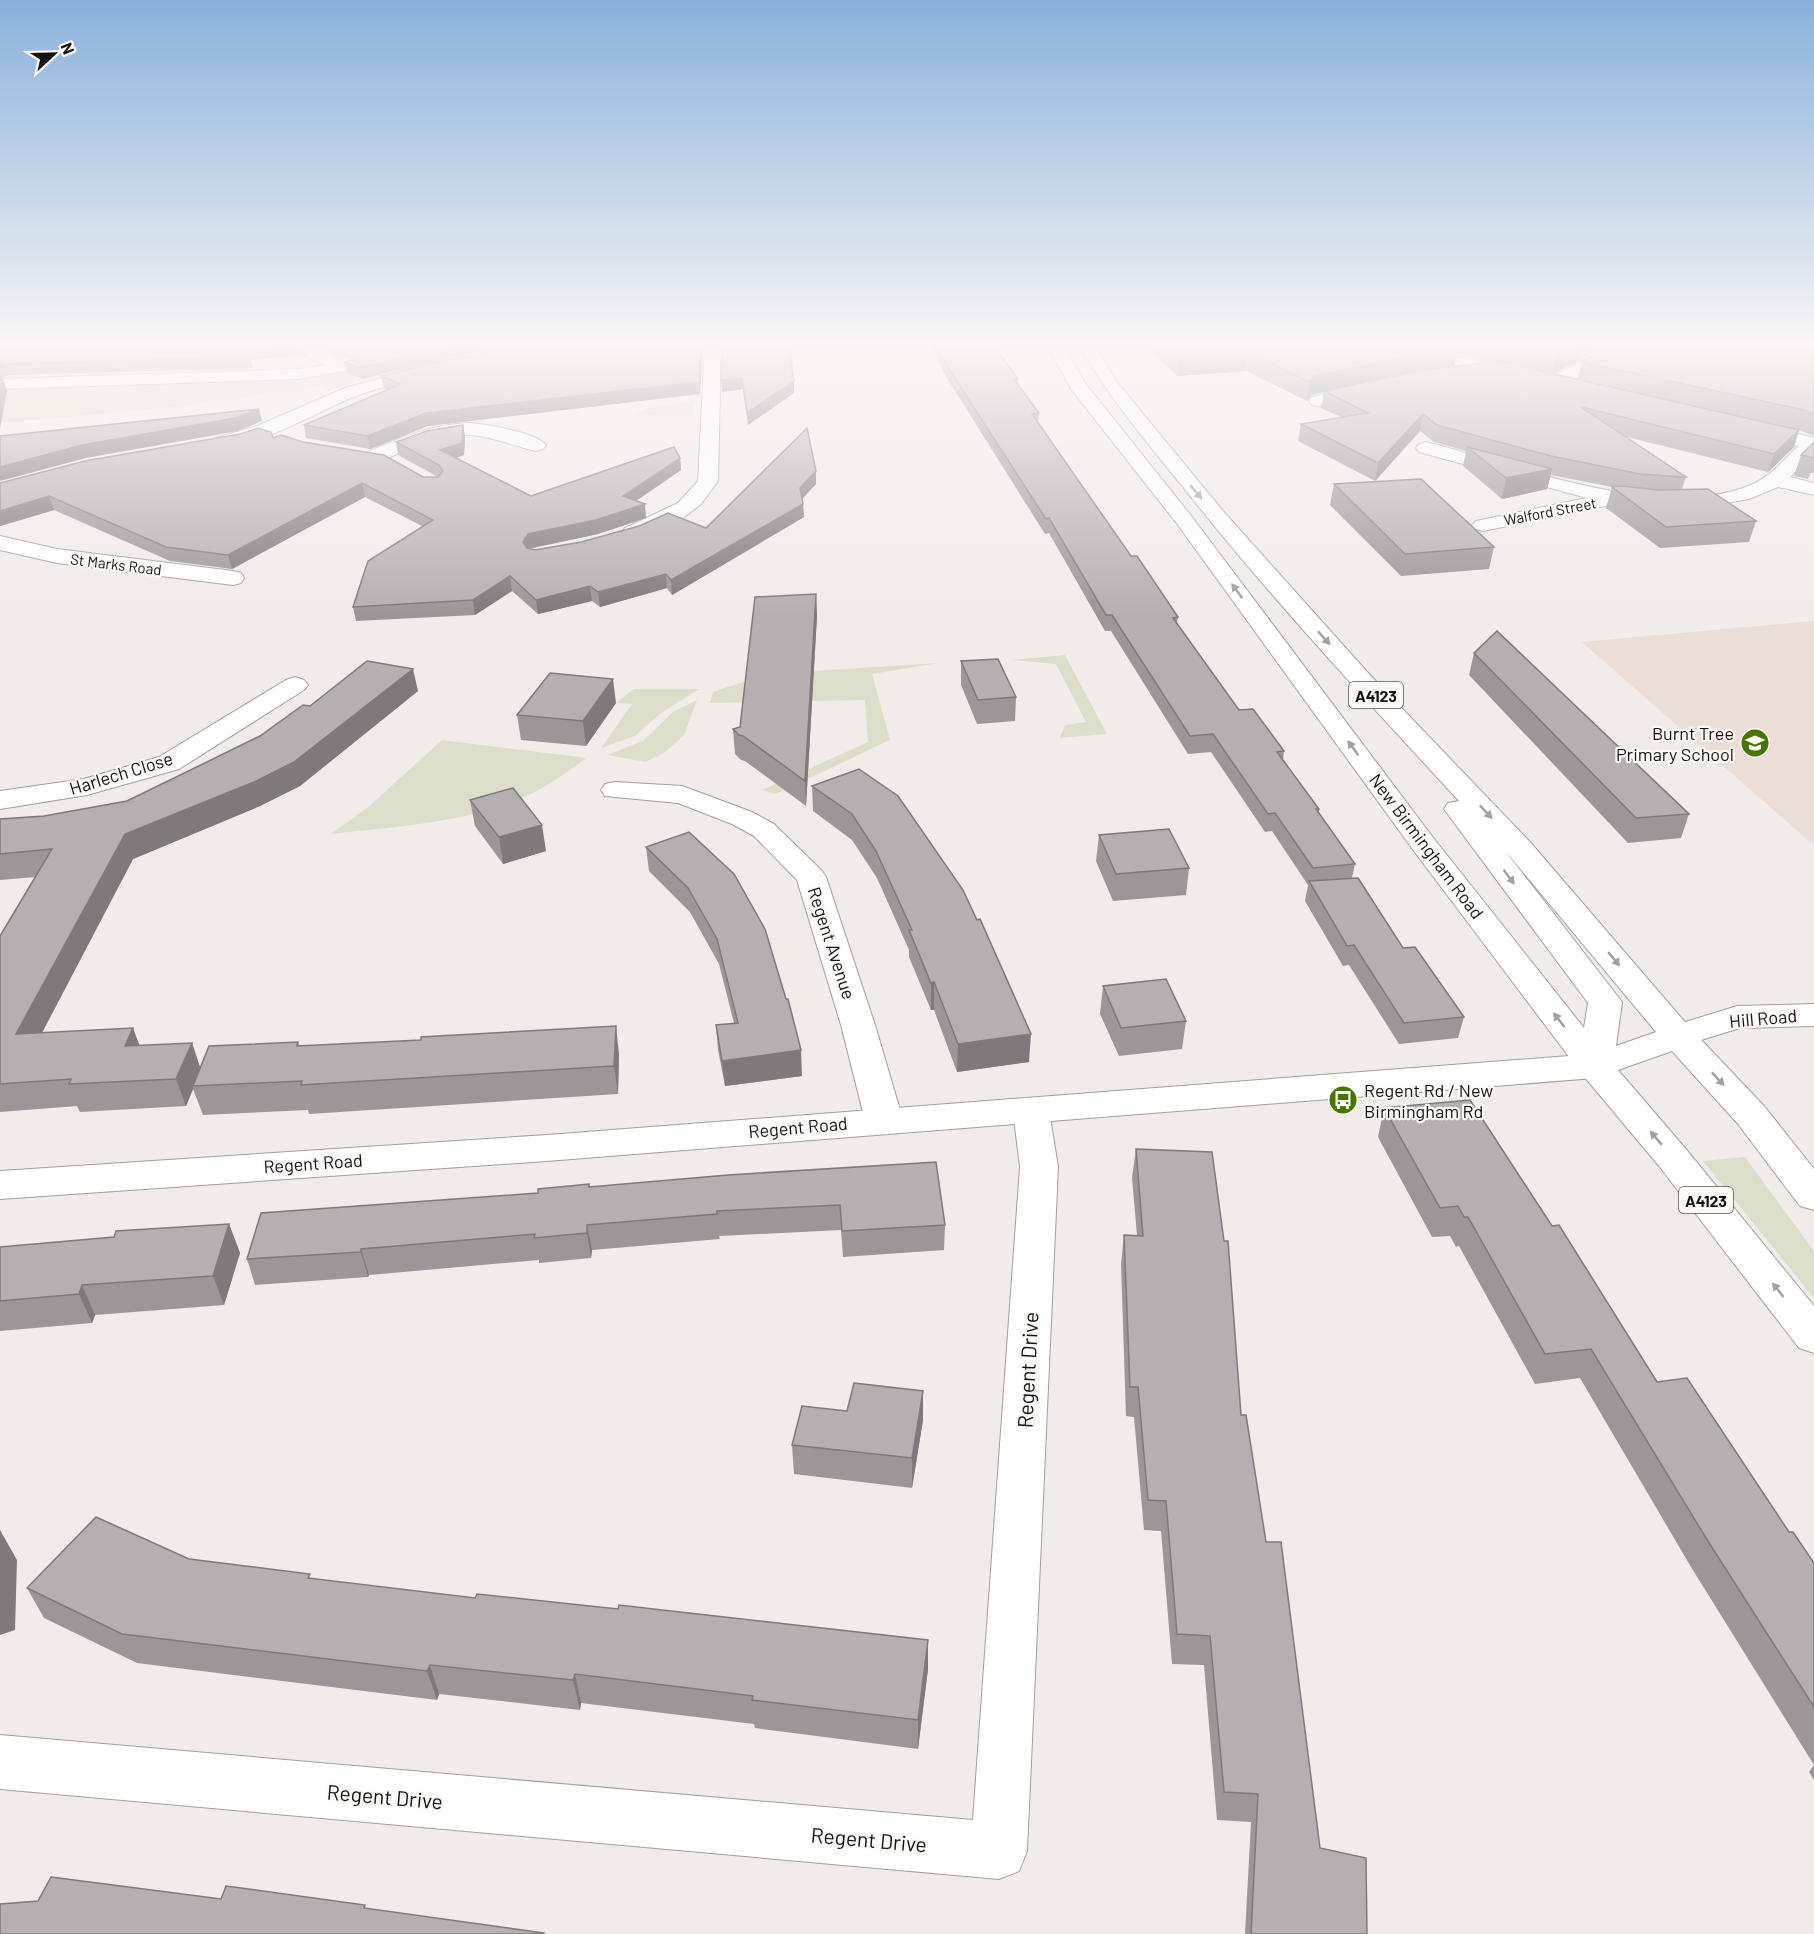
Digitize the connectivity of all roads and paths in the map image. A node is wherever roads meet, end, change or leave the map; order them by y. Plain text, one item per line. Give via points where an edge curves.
1 (252, 434) edge
2 (268, 434) edge
3 (428, 434) edge
4 (507, 434) edge
5 (710, 434) edge
6 (1117, 434) edge
7 (1151, 434) edge
8 (1781, 434) edge
9 (289, 441) edge
10 (210, 445) edge
11 (536, 445) dead end
12 (1426, 448) dead end
13 (353, 454) edge
14 (373, 457) junction
15 (400, 465) edge
16 (1775, 480) junction
17 (1814, 489) edge
18 (1617, 498) junction
19 (1483, 525) dead end
20 (612, 541) edge
21 (0, 543) edge
22 (233, 578) dead end
23 (1360, 679) junction
24 (295, 685) dead end
25 (615, 790) dead end
26 (0, 800) edge
27 (1814, 1015) edge
28 (1678, 1036) junction
29 (1595, 1066) junction
30 (1030, 1111) junction
31 (884, 1120) junction
32 (0, 1185) edge
33 (1814, 1196) edge
34 (1814, 1336) edge
35 (0, 1761) edge

1 - 10 main road
2 - 9 main road
3 - 14 main road
4 - 11 main road
5 - 20 main road via 708,481 690,504
29 -> 6 main road, New Birmingham Road / A4123
7 -> 23 main road, A4123
8 - 16 main road, Walford Street via 1811,444
12 - 18 main road, Walford Street
13 - 14 main road
14 - 15 main road
16 - 17 main road
16 - 18 main road, Walford Street via 1742,495 1721,499
18 - 19 main road, Walford Street
21 - 22 main road, St Marks Road via 57,556
23 -> 28 main road, A4123 via 1519,848
23 -> 29 main road via 1605,1002
24 - 26 main road, Harlech Close via 169,763 87,787
25 - 31 main road, Regent Avenue via 682,795 742,818 764,830 812,877
27 - 28 main road, Hill Road via 1737,1017
28 - 29 main road, Hill Road
28 -> 33 main road, A4123 via 1751,1115
29 - 30 main road, Regent Road
34 -> 29 main road, New Birmingham Road / A4123
30 - 31 main road, Regent Road
30 - 35 main road, Regent Drive via 1040,1167 999,1851
31 - 32 main road, Regent Road via 547,1148

